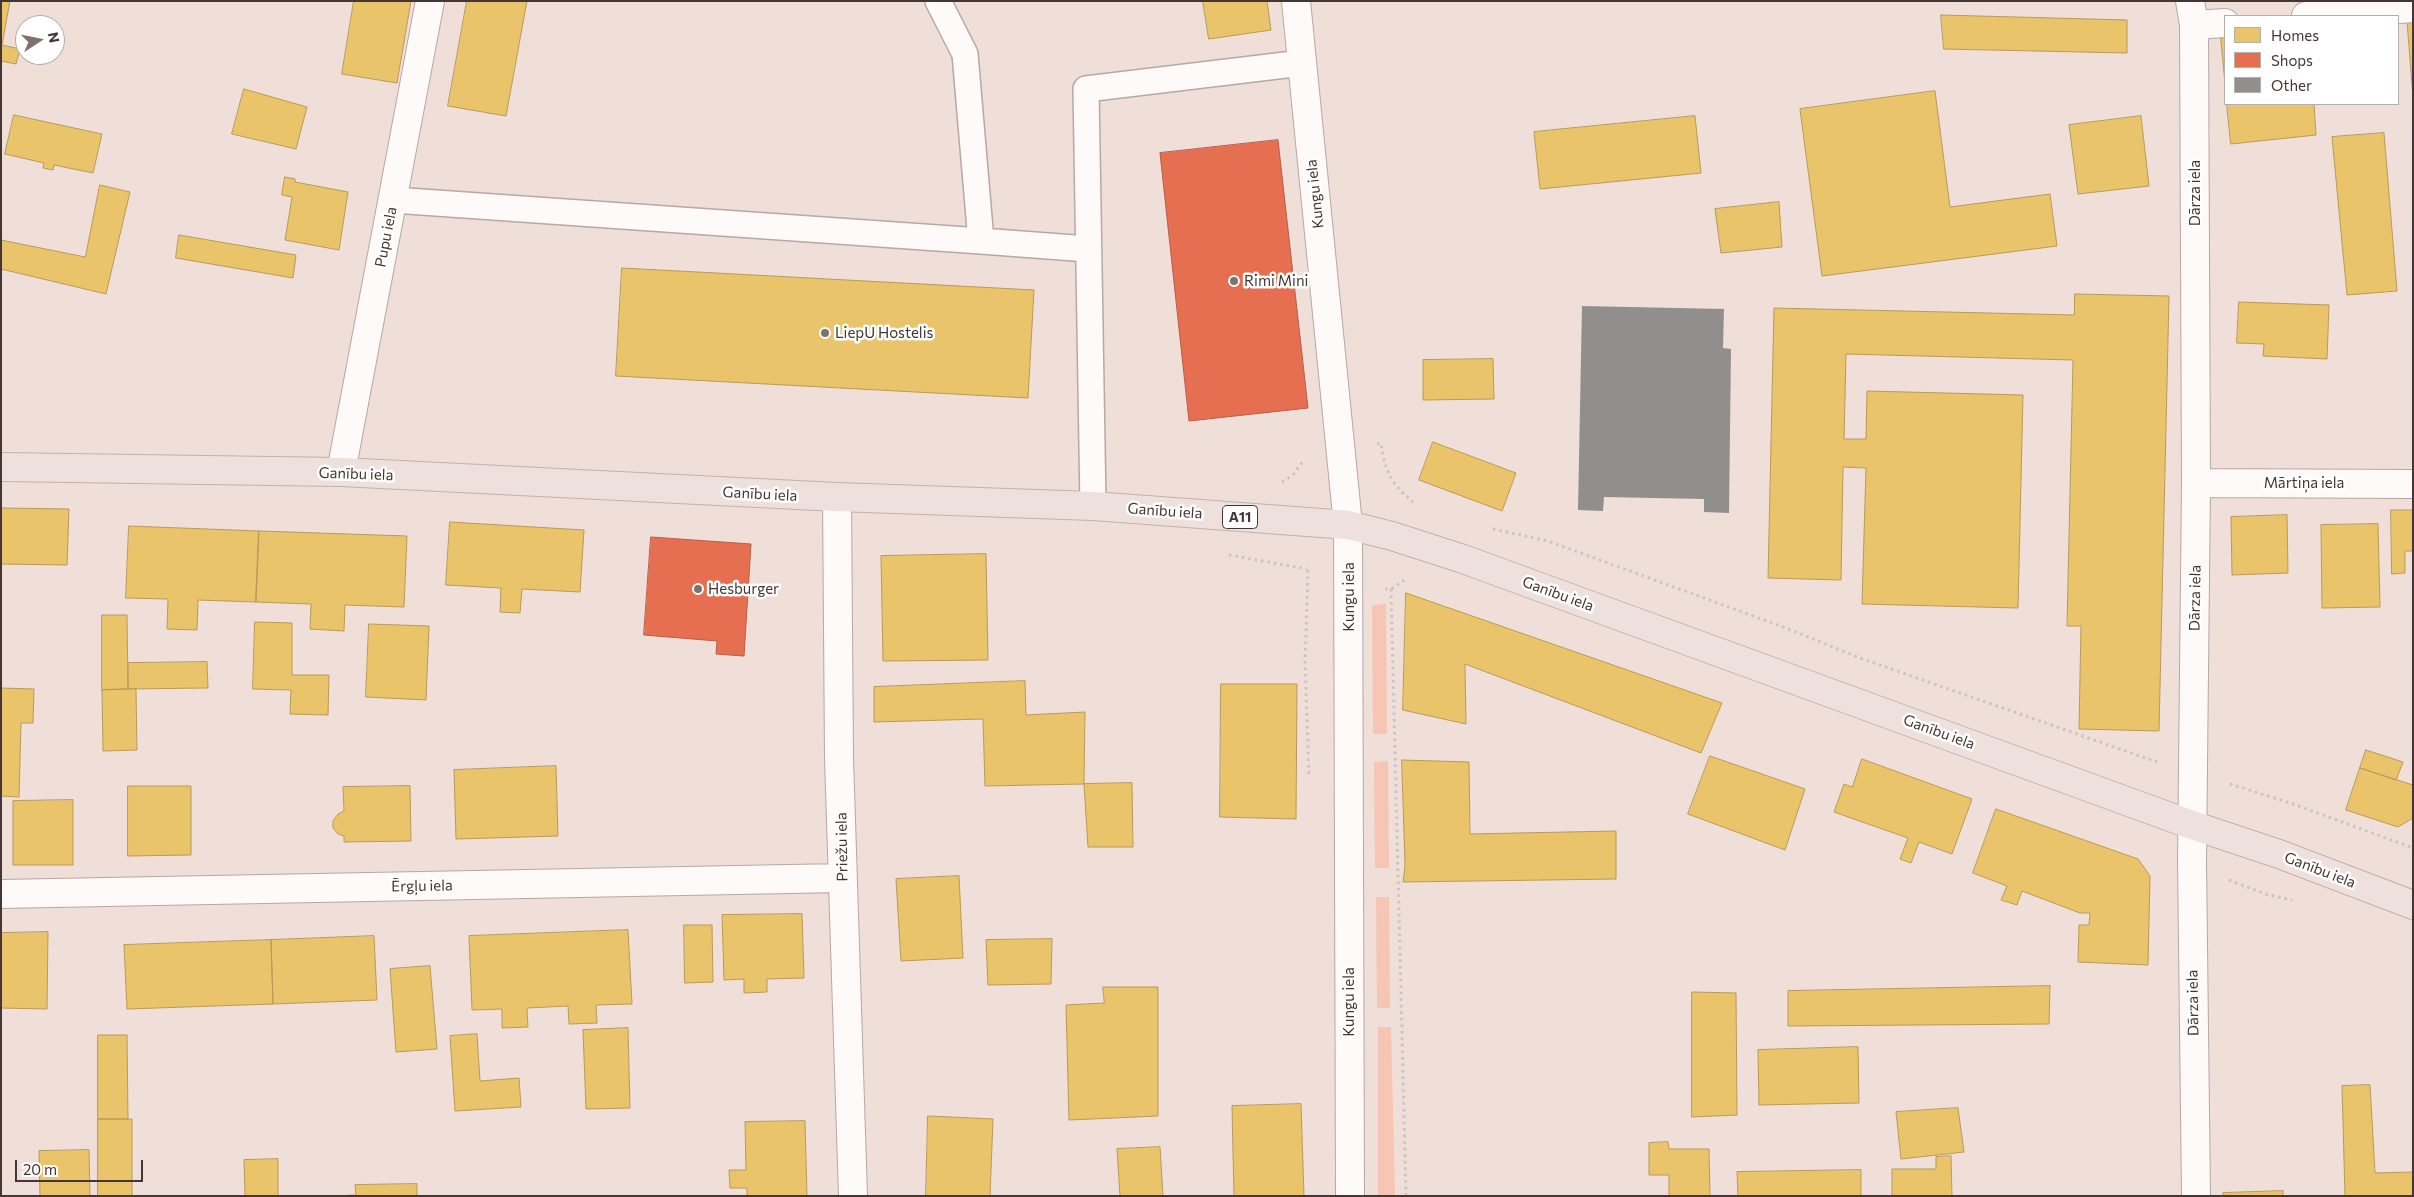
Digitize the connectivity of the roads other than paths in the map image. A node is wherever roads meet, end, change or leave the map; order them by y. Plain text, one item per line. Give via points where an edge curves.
1 (430, 1) edge
2 (938, 1) edge
3 (1296, 1) edge
4 (2397, 6) edge
5 (2192, 13) edge
6 (2315, 15) edge
7 (2224, 22) edge
8 (1302, 63) junction
9 (393, 200) junction
10 (981, 241) junction
11 (1088, 249) junction
12 (1, 467) edge
13 (341, 472) junction
14 (2196, 483) junction
15 (2413, 484) edge
16 (837, 497) junction
17 (1093, 506) junction
18 (1348, 525) junction
19 (2192, 825) junction
20 (842, 878) junction
21 (1, 894) edge
22 (2413, 905) edge
23 (853, 1196) edge
24 (1350, 1196) edge
25 (2196, 1196) edge

1 - 9 street, Pupu iela
2 - 10 lane via 965,54
3 - 8 street, Kungu iela
4 - 6 street
5 - 7 street
5 - 14 street, Dārza iela
8 - 11 lane via 1086,89
8 - 18 street, Kungu iela
9 - 10 lane
9 - 13 street, Pupu iela
10 - 11 lane
11 - 17 lane
12 - 13 highway, Ganību iela / A11
13 - 16 highway, Ganību iela / A11
14 - 15 street, Mārtiņa iela
14 - 19 street, Dārza iela
16 - 17 highway, Ganību iela / A11
16 - 20 street, Priežu iela
17 - 18 highway, Ganību iela / A11
18 - 19 highway, Ganību iela / A11 via 1463,559
18 - 24 street, Kungu iela
19 - 22 highway, Ganību iela / A11
19 - 25 street, Dārza iela
20 - 21 street, Ērgļu iela
20 - 23 street, Priežu iela

